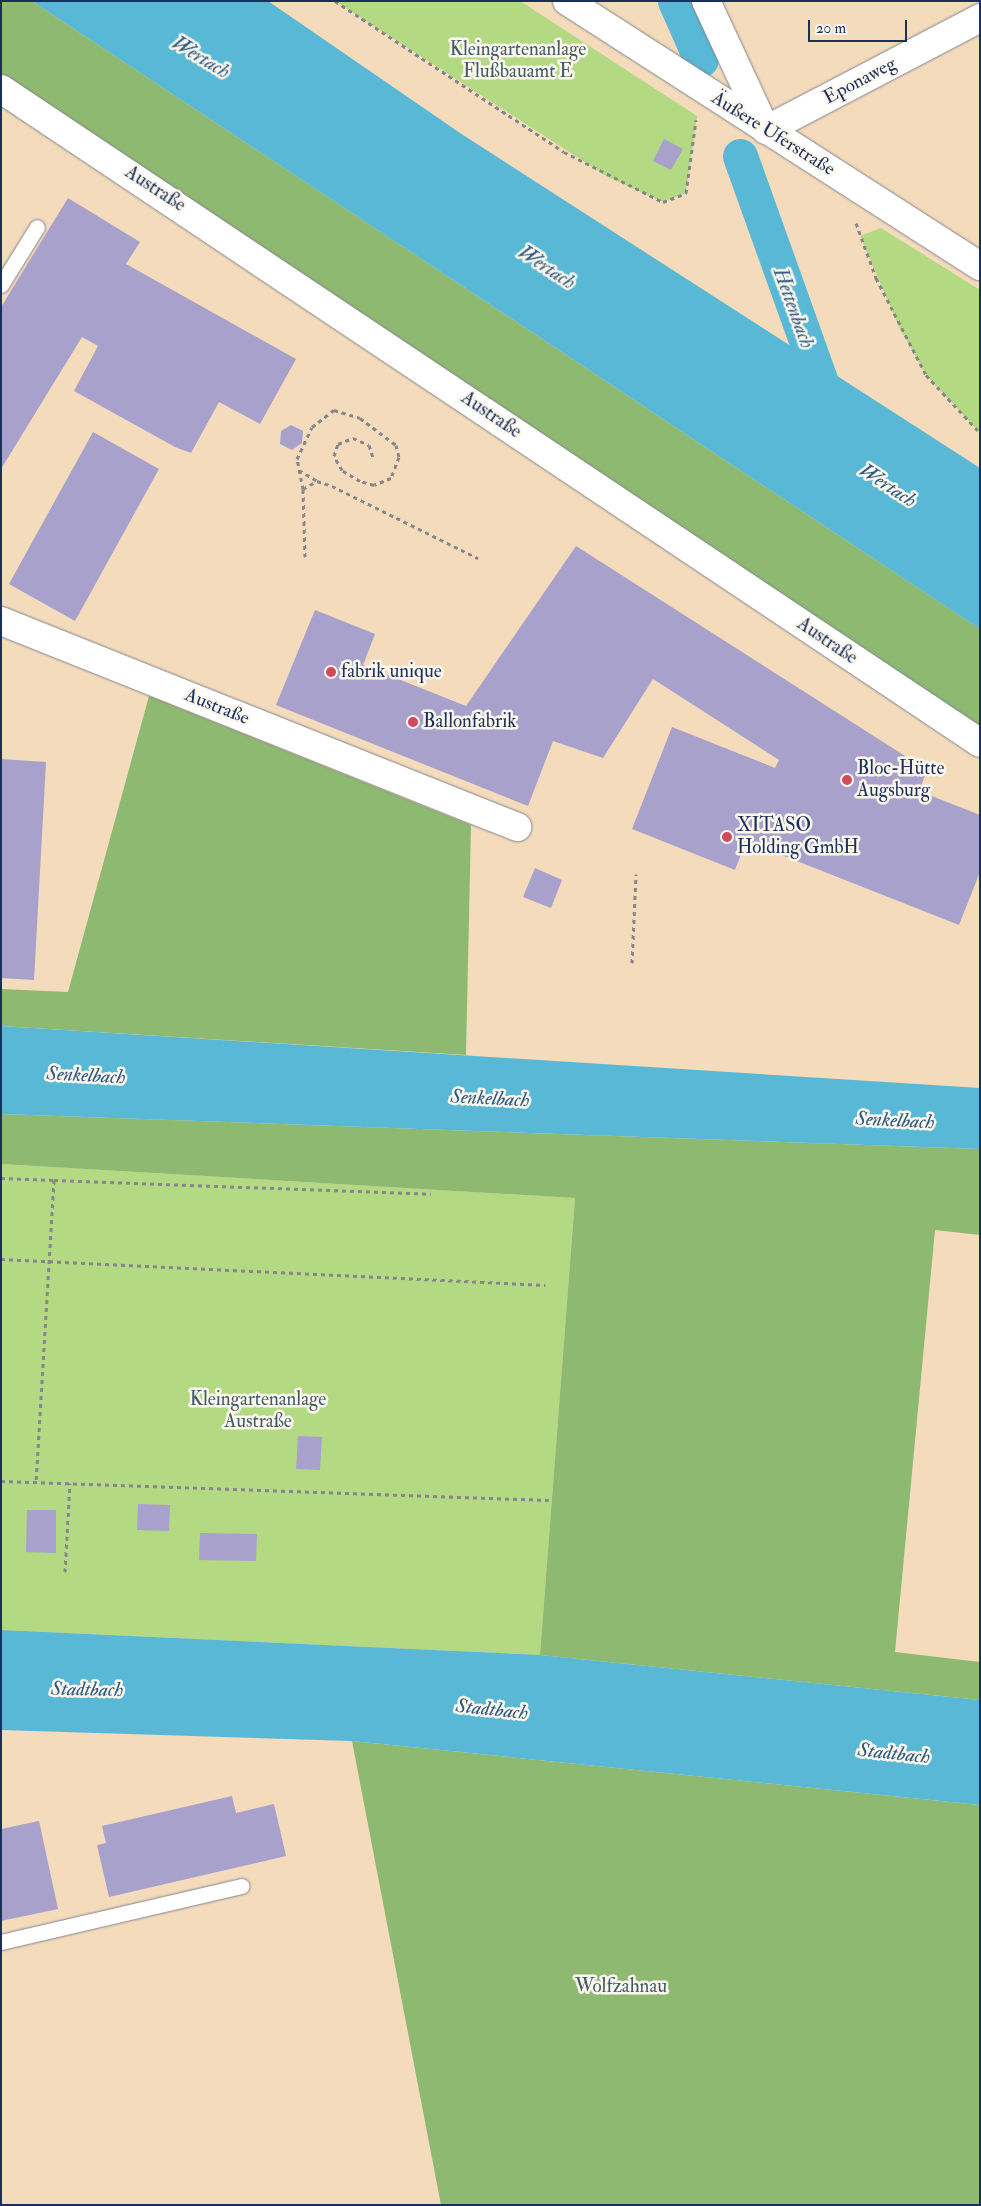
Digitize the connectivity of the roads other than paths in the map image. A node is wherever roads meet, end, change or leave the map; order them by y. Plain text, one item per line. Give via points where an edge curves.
1 (567, 1) edge
2 (706, 1) edge
3 (980, 18) edge
4 (1, 89) edge
5 (766, 130) junction
6 (37, 227) dead end
7 (980, 266) edge
8 (1, 285) edge
9 (1, 621) edge
10 (980, 744) edge
11 (517, 827) dead end
12 (242, 1886) dead end
13 (1, 1942) edge

1 - 5 street, Äußere Uferstraße
2 - 5 street
3 - 5 street, Eponaweg
4 - 10 street, Austraße
5 - 7 street, Äußere Uferstraße
6 - 8 lane
9 - 11 street, Austraße
12 - 13 lane

